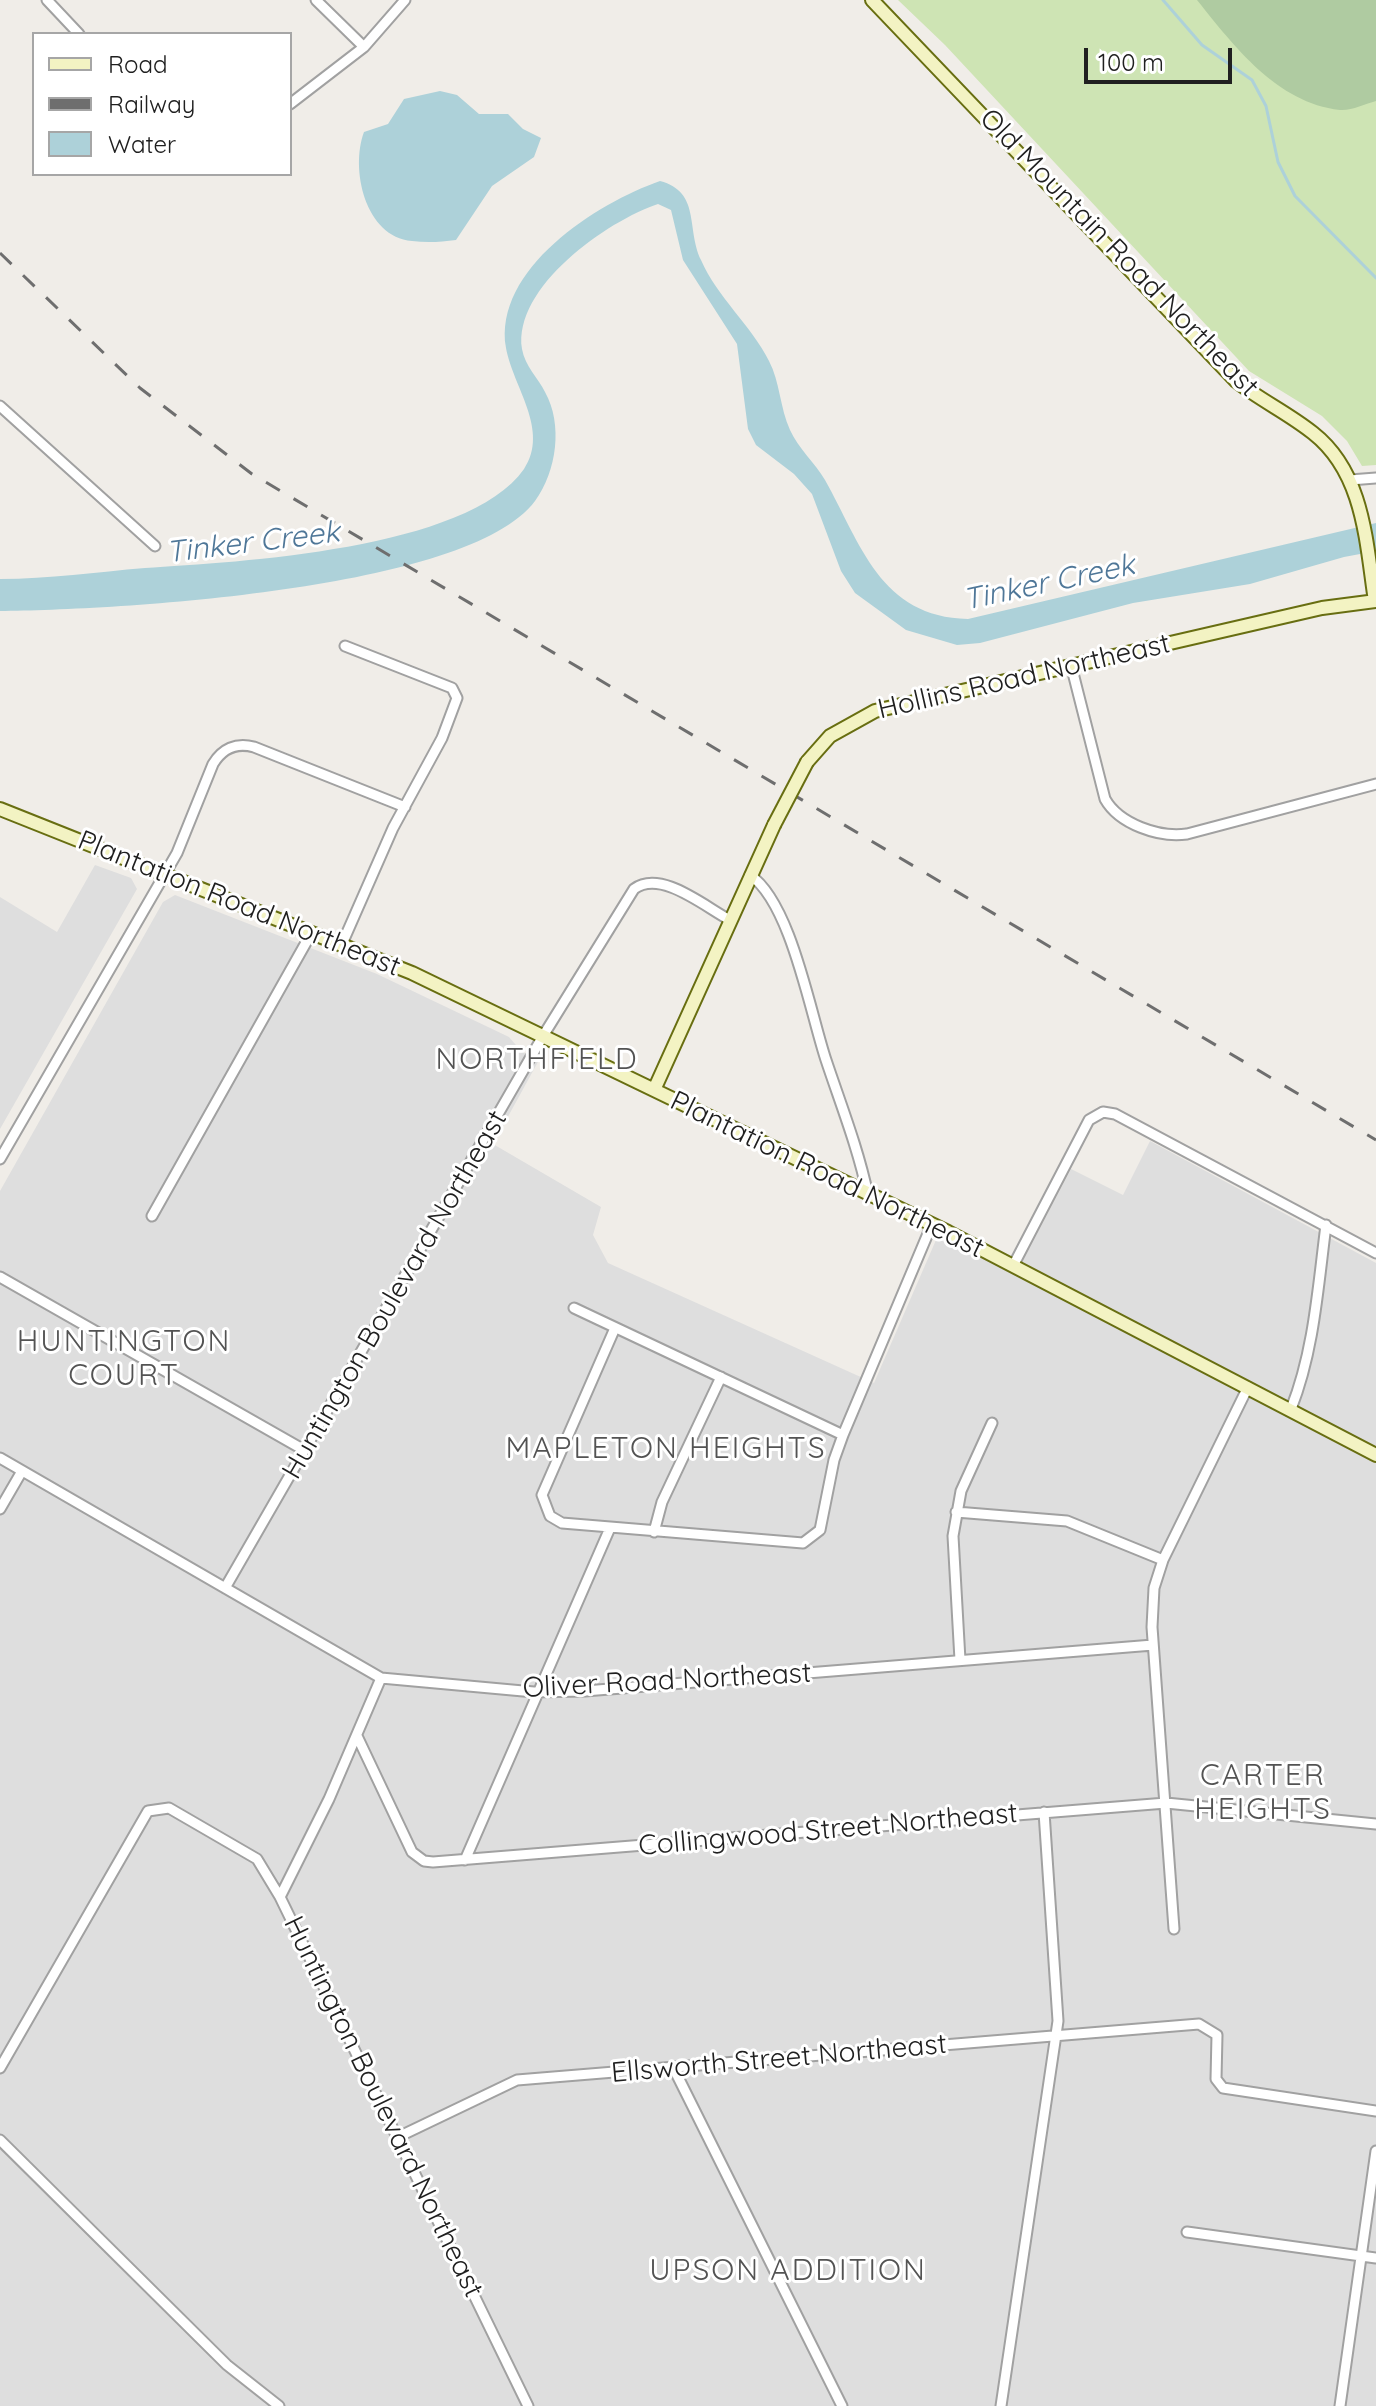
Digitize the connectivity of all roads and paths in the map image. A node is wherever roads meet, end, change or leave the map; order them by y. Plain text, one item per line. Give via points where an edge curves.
1 (47, 0) edge
2 (316, 0) edge
3 (405, 0) edge
4 (872, 0) edge
5 (77, 32) edge
6 (364, 47) junction
7 (292, 102) edge
8 (0, 406) edge
9 (1376, 478) edge
10 (1350, 480) junction
11 (155, 546) dead end
12 (1375, 601) edge
13 (345, 646) dead end
14 (1071, 665) junction
15 (1376, 784) edge
16 (405, 807) junction
17 (0, 809) edge
18 (164, 874) junction
19 (750, 875) junction
20 (730, 920) junction
21 (312, 932) junction
22 (342, 944) junction
23 (543, 1036) junction
24 (654, 1090) junction
25 (0, 1159) edge
26 (868, 1195) junction
27 (152, 1216) dead end
28 (932, 1224) junction
29 (1326, 1225) junction
30 (1376, 1253) edge
31 (1013, 1266) junction
32 (0, 1277) edge
33 (574, 1308) dead end
34 (615, 1328) junction
35 (721, 1377) junction
36 (1248, 1387) junction
37 (1291, 1409) junction
38 (992, 1423) dead end
39 (843, 1435) junction
40 (304, 1450) junction
41 (1376, 1455) edge
42 (0, 1458) edge
43 (22, 1471) junction
44 (0, 1509) edge
45 (956, 1512) junction
46 (610, 1528) junction
47 (654, 1532) junction
48 (1163, 1560) junction
49 (225, 1588) junction
50 (1153, 1645) junction
51 (960, 1660) junction
52 (381, 1678) junction
53 (540, 1692) junction
54 (357, 1736) junction
55 (1166, 1803) junction
56 (1044, 1812) junction
57 (1376, 1824) edge
58 (465, 1860) junction
59 (280, 1897) junction
60 (1174, 1929) dead end
61 (1057, 2036) junction
62 (673, 2067) junction
63 (0, 2068) edge
64 (1376, 2111) edge
65 (398, 2137) junction
66 (0, 2140) edge
67 (1376, 2151) edge
68 (1187, 2232) dead end
69 (1361, 2256) junction
70 (1376, 2258) edge
71 (279, 2406) edge
72 (528, 2406) edge
73 (842, 2406) edge
74 (1001, 2406) edge
75 (1340, 2406) edge

1 - 5 street
2 - 6 street
3 - 6 street
4 - 10 main road, Old Mountain Road Northeast via 1236,381 1315,434
6 - 7 street
8 - 11 street
9 - 10 street
10 - 12 main road, Old Mountain Road Northeast
12 - 14 main road, Hollins Road Northeast via 1322,608
13 - 16 street via 452,688 457,698
14 - 15 street via 1105,799 1116,814 1156,831 1178,835
14 - 19 main road, Hollins Road Northeast, bridge via 875,711 830,736 807,762
16 - 18 street via 238,745 222,752 213,764
16 - 22 street
17 - 18 main road, Plantation Road Northeast
18 - 21 main road, Plantation Road Northeast
18 - 25 street
19 - 20 main road, Hollins Road Northeast
19 - 26 street via 767,889 788,936 859,1151
20 - 23 street, Huntington Boulevard Northeast via 663,884 640,884
20 - 24 main road, Hollins Road Northeast
21 - 22 main road, Plantation Road Northeast
21 - 27 street
22 - 23 main road, Plantation Road Northeast
23 - 24 main road, Plantation Road Northeast
23 - 40 street, Huntington Boulevard Northeast
24 - 26 main road, Plantation Road Northeast
26 - 28 main road, Plantation Road Northeast
28 - 31 main road, Plantation Road Northeast
28 - 39 street
29 - 30 street
29 - 31 street via 1115,1114 1095,1115
29 - 37 street via 1303,1375
31 - 36 main road, Plantation Road Northeast
32 - 40 street
33 - 34 street
34 - 35 street
34 - 46 street via 542,1495 545,1510 562,1523
35 - 39 street
35 - 47 street via 662,1502
36 - 37 main road, Plantation Road Northeast
36 - 48 street
37 - 41 main road, Plantation Road Northeast
38 - 45 street
39 - 47 street via 823,1522 810,1540 790,1544
40 - 49 street, Huntington Boulevard Northeast
42 - 43 street, Oliver Road Northeast
43 - 44 street
43 - 49 street, Oliver Road Northeast
45 - 48 street via 1067,1521
45 - 51 street via 953,1565
46 - 47 street
46 - 53 street
48 - 50 street via 1154,1588
49 - 52 street, Oliver Road Northeast
50 - 51 street, Oliver Road Northeast
50 - 55 street
51 - 53 street, Oliver Road Northeast
52 - 53 street, Oliver Road Northeast
52 - 54 street, Huntington Boulevard Northeast
53 - 58 street
54 - 58 street, Collingwood Street Northeast via 412,1852 424,1861
54 - 59 street, Huntington Boulevard Northeast
55 - 56 street, Collingwood Street Northeast
55 - 57 street, Collingwood Street Northeast
55 - 60 street
56 - 58 street, Collingwood Street Northeast
56 - 61 street
59 - 63 street via 257,1859 169,1808 148,1811
59 - 65 street, Huntington Boulevard Northeast
61 - 62 street, Ellsworth Street Northeast
61 - 64 street, Ellsworth Street Northeast via 1199,2024 1213,2030 1218,2041 1216,2079 1223,2088
61 - 74 street
62 - 65 street, Ellsworth Street Northeast via 517,2080
62 - 73 street
65 - 72 street, Huntington Boulevard Northeast
66 - 71 street via 211,2349
67 - 69 street
68 - 69 street
69 - 70 street
69 - 75 street

